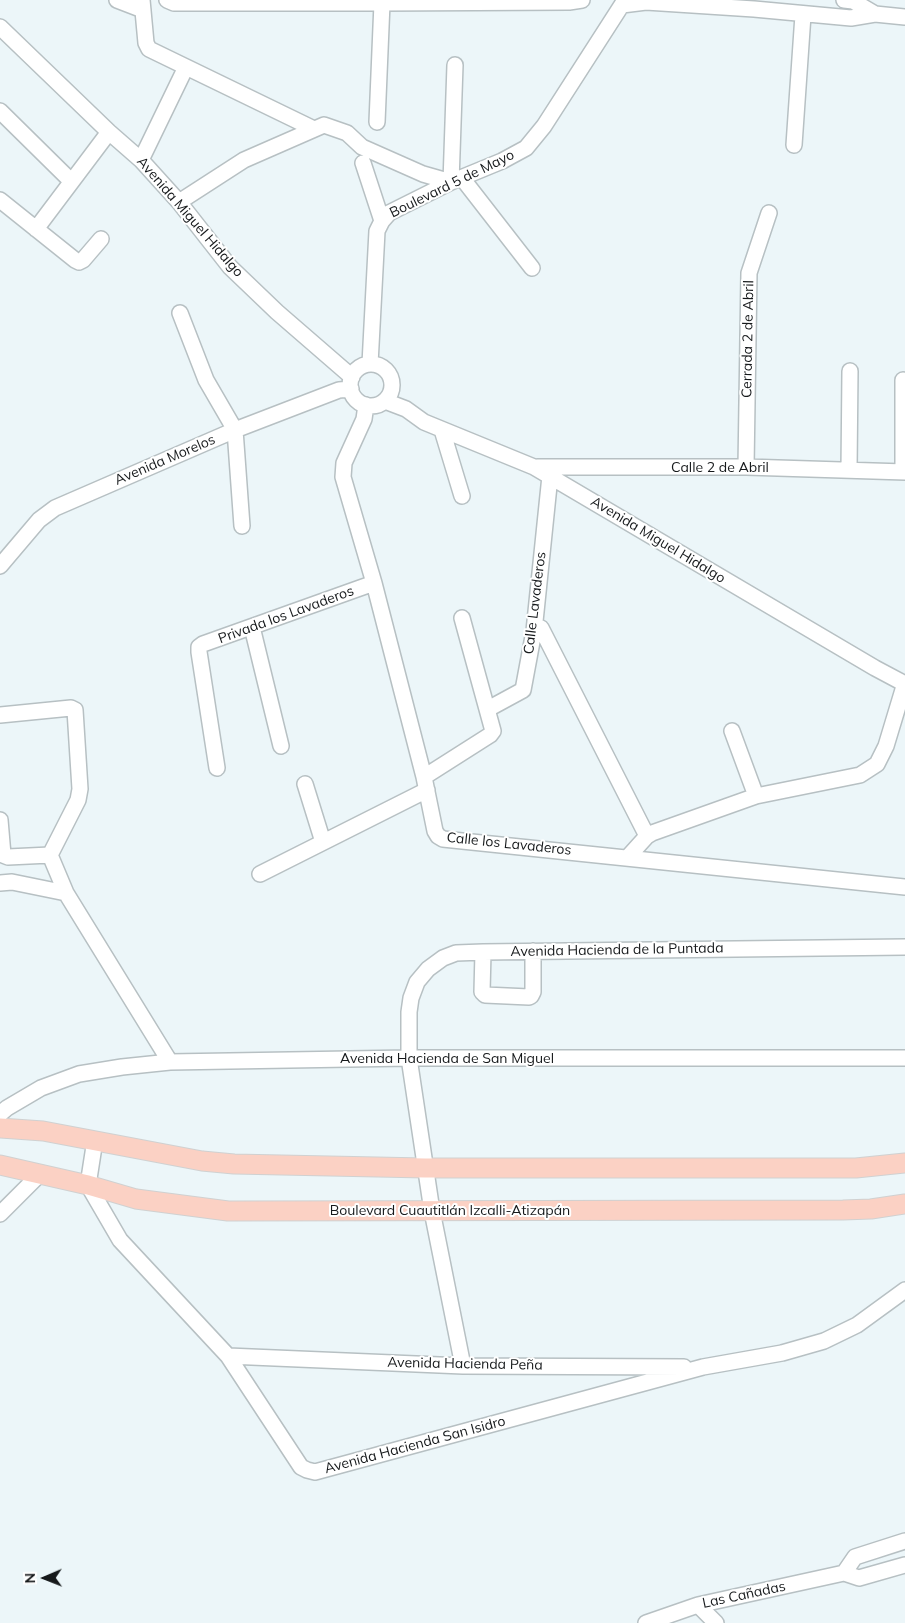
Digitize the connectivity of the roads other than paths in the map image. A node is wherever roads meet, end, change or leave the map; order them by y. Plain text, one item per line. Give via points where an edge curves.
1 (118, 0) edge
2 (167, 0) edge
3 (582, 0) edge
4 (844, 0) edge
5 (623, 2) edge
6 (382, 3) junction
7 (724, 4) edge
8 (143, 5) edge
9 (875, 14) junction
10 (803, 15) junction
11 (905, 17) edge
12 (0, 27) edge
13 (455, 65) dead end
14 (186, 67) junction
15 (0, 111) edge
16 (377, 122) dead end
17 (314, 129) junction
18 (109, 132) junction
19 (794, 145) dead end
20 (141, 160) junction
21 (363, 164) dead end
22 (456, 180) junction
23 (71, 181) junction
24 (0, 200) edge
25 (179, 202) junction
26 (769, 213) dead end
27 (382, 221) junction
28 (36, 229) junction
29 (101, 239) dead end
30 (532, 268) dead end
31 (180, 313) dead end
32 (370, 364) junction
33 (850, 371) dead end
34 (353, 379) junction
35 (903, 380) dead end
36 (388, 396) junction
37 (366, 405) junction
38 (235, 430) junction
39 (442, 430) junction
40 (534, 467) junction
41 (565, 467) junction
42 (746, 468) junction
43 (849, 470) junction
44 (904, 472) edge
45 (550, 476) junction
46 (563, 484) junction
47 (462, 496) dead end
48 (242, 526) dead end
49 (0, 566) edge
50 (374, 584) junction
51 (462, 618) dead end
52 (252, 627) junction
53 (541, 628) dead end
54 (905, 683) edge
55 (488, 709) junction
56 (0, 715) edge
57 (732, 731) dead end
58 (280, 746) dead end
59 (217, 768) dead end
60 (305, 784) dead end
61 (425, 784) junction
62 (756, 796) junction
63 (0, 820) edge
64 (647, 836) junction
65 (323, 842) junction
66 (50, 855) junction
67 (628, 857) junction
68 (260, 874) dead end
69 (0, 883) edge
70 (905, 887) edge
71 (66, 893) junction
72 (905, 947) edge
73 (533, 951) junction
74 (482, 952) junction
75 (409, 1058) junction
76 (905, 1058) edge
77 (170, 1062) junction
78 (0, 1114) edge
79 (0, 1128) edge
80 (95, 1140) junction
81 (905, 1164) edge
82 (0, 1165) edge
83 (425, 1168) junction
84 (40, 1174) junction
85 (88, 1185) junction
86 (905, 1204) edge
87 (432, 1212) junction
88 (0, 1214) edge
89 (905, 1290) edge
90 (228, 1356) junction
91 (463, 1366) junction
92 (702, 1367) junction
93 (905, 1542) edge
94 (905, 1565) edge
95 (844, 1573) junction
96 (698, 1605) junction
97 (646, 1623) edge
98 (716, 1623) edge

1 - 8 street
2 - 6 street via 174,3
3 - 6 street
4 - 9 street via 853,1
5 - 7 street
5 - 22 street, Boulevard 5 de Mayo via 544,126 526,148
6 - 16 street
7 - 10 street
8 - 14 street via 149,49
9 - 10 street via 851,18
9 - 11 street
10 - 19 street
12 - 18 street, Avenida Miguel Hidalgo
13 - 22 street
14 - 17 street
14 - 20 street
15 - 23 street
17 - 22 street via 324,125 346,134 362,147 422,174
17 - 25 street via 244,160
18 - 20 street, Avenida Miguel Hidalgo
18 - 23 street
20 - 25 street, Avenida Miguel Hidalgo
21 - 27 street
22 - 27 street, Boulevard 5 de Mayo via 389,213
22 - 30 street
23 - 28 street
24 - 28 street
25 - 34 street, Avenida Miguel Hidalgo via 230,267
26 - 42 street, Cerrada 2 de Abril via 749,274
27 - 32 street, Boulevard 5 de Mayo via 377,231
28 - 29 street via 79,262
31 - 38 street via 206,380
32 - 34 street via 365,365
32 - 36 street via 382,367 390,375 392,386
33 - 43 street
34 - 37 street via 356,400
34 - 38 street, Avenida Morelos via 339,390
35 - 44 street
36 - 37 street via 373,406
36 - 39 street, Avenida Miguel Hidalgo via 424,422
37 - 50 street, Calle los Lavaderos via 364,419 343,470
38 - 48 street
38 - 49 street, Avenida Morelos via 55,508 39,520
39 - 40 street, Avenida Miguel Hidalgo
39 - 47 street
40 - 41 street, Calle 2 de Abril
40 - 45 street, Avenida Miguel Hidalgo
41 - 42 street, Calle 2 de Abril
41 - 46 street via 561,475
42 - 43 street, Calle 2 de Abril
43 - 44 street, Calle 2 de Abril
45 - 46 street, Avenida Miguel Hidalgo
45 - 55 street, Calle Lavaderos via 534,631 523,690
46 - 54 street, Avenida Miguel Hidalgo
50 - 52 street, Privada los Lavaderos
50 - 61 street, Calle los Lavaderos
51 - 55 street
52 - 58 street
52 - 59 street, Privada los Lavaderos via 200,647
53 - 64 street
54 - 62 street via 886,746 877,764 860,775
55 - 61 street via 493,731 490,735
56 - 66 street via 75,710 80,789 78,800
57 - 62 street
60 - 65 street
61 - 65 street
61 - 67 street, Calle los Lavaderos via 435,830 443,839
62 - 64 street
63 - 66 street via 4,855
64 - 67 street
65 - 68 street
66 - 71 street
67 - 70 street, Calle los Lavaderos
69 - 71 street via 12,882
71 - 77 street
72 - 73 street, Avenida Hacienda de la Puntada
73 - 74 street, Avenida Hacienda de la Puntada
73 - 74 street via 533,992 529,997 485,995 482,992
74 - 75 street, Avenida Hacienda de la Puntada via 456,953 443,958 417,982 408,1012
75 - 76 street, Avenida Hacienda de San Miguel
75 - 77 street, Avenida Hacienda de San Miguel
75 - 83 street, Avenida Hacienda de la Puntada
77 - 78 street, Avenida Hacienda de San Miguel via 79,1074 41,1088
79 - 80 main road
80 - 83 main road via 234,1164
80 - 85 street
81 - 83 main road via 856,1168
82 - 84 main road, Boulevard Cuautitlán Izcalli-Atizapán
83 - 87 street, Avenida Hacienda de la Puntada
84 - 85 main road, Boulevard Cuautitlán Izcalli-Atizapán
84 - 88 street
85 - 87 main road, Boulevard Cuautitlán Izcalli-Atizapán via 136,1199 228,1211
85 - 90 street, Avenida Hacienda San Isidro via 120,1240
86 - 87 main road, Boulevard Cuautitlán Izcalli-Atizapán via 843,1210
87 - 91 street, Avenida Hacienda de la Puntada
89 - 92 street, Avenida Hacienda San Isidro via 857,1325 824,1341 782,1353
90 - 91 street, Avenida Hacienda Peña
90 - 92 street, Avenida Hacienda San Isidro via 301,1467 315,1472
91 - 92 street, Avenida Hacienda Peña
93 - 95 street via 855,1557
94 - 95 street, Las Cañadas via 859,1578
95 - 96 street, Las Cañadas
96 - 97 street, Las Cañadas
96 - 98 street

